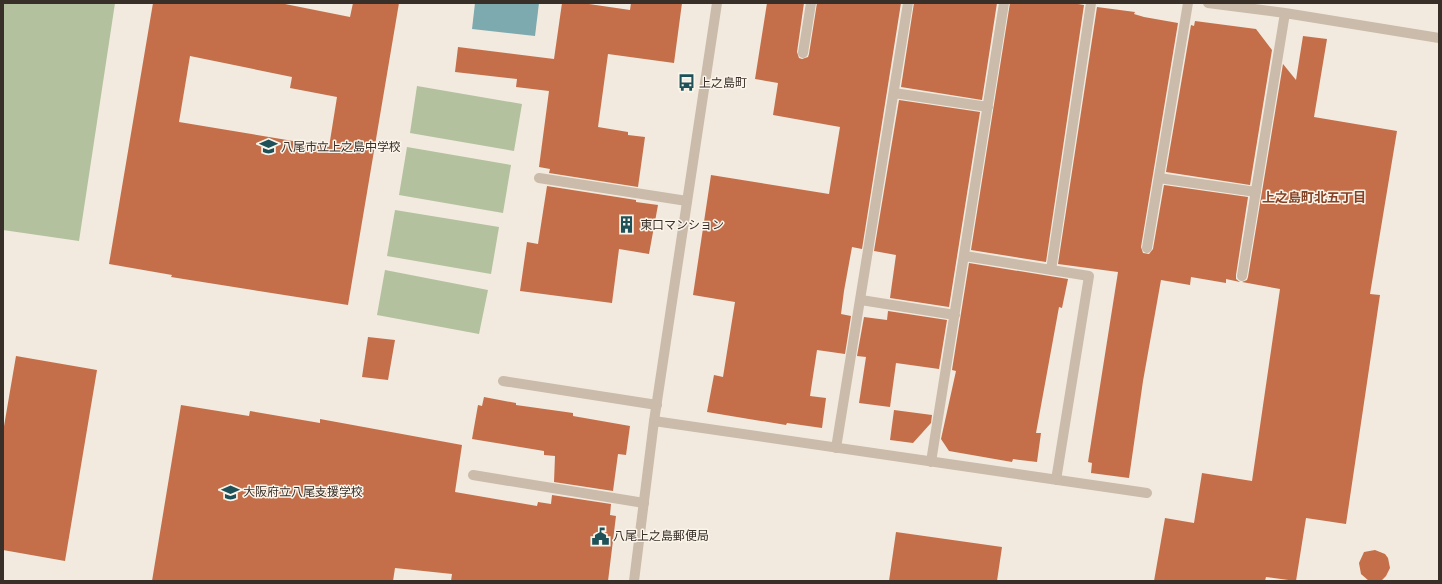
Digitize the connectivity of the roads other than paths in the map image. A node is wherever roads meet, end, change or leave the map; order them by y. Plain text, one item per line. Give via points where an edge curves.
1 (717, 3) edge
2 (811, 3) edge
3 (908, 3) edge
4 (1004, 3) edge
5 (1091, 3) edge
6 (1188, 3) edge
7 (1208, 3) edge
8 (1285, 13) junction
9 (1439, 38) edge
10 (803, 53) dead end
11 (894, 93) junction
12 (988, 107) junction
13 (539, 178) dead end
14 (1159, 178) junction
15 (1256, 192) junction
16 (687, 201) junction
17 (1147, 248) dead end
18 (965, 256) junction
19 (1050, 270) junction
20 (1242, 276) dead end
21 (861, 300) junction
22 (955, 315) junction
23 (503, 381) dead end
24 (657, 405) junction
25 (654, 422) junction
26 (836, 448) junction
27 (931, 462) junction
28 (473, 475) dead end
29 (1056, 480) junction
30 (1147, 493) dead end
31 (644, 503) junction
32 (634, 581) edge

1 - 16 street
2 - 10 street
3 - 11 street
4 - 12 street
5 - 19 street
6 - 14 street
7 - 8 street
8 - 9 street
8 - 15 street
11 - 12 street
11 - 21 street
12 - 18 street
13 - 16 street
14 - 15 street
14 - 17 street
15 - 20 street
16 - 24 street
18 - 19 street
18 - 22 street
19 - 29 street via 1089,276
21 - 22 street
21 - 26 street
22 - 27 street
23 - 24 street
24 - 25 street
25 - 26 street
25 - 31 street
26 - 27 street
27 - 29 street
28 - 31 street
29 - 30 street
31 - 32 street

